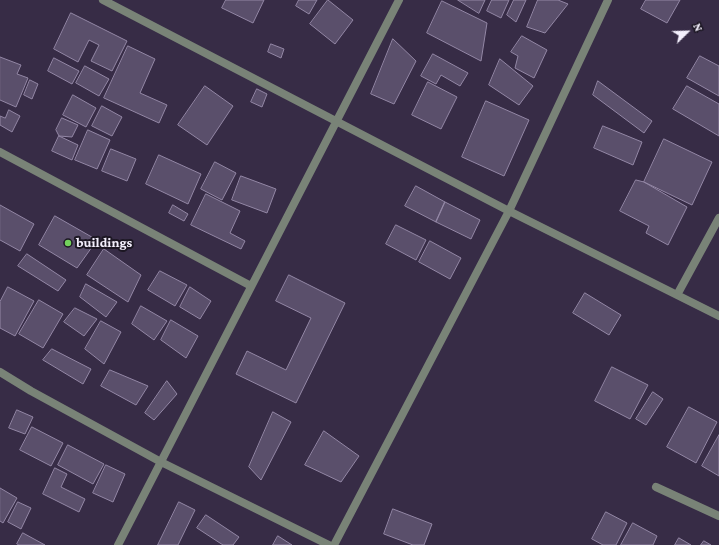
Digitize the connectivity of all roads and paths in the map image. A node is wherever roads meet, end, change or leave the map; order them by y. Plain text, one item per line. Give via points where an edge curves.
1 (103, 0) edge
2 (399, 0) edge
3 (608, 0) edge
4 (336, 120) junction
5 (0, 152) edge
6 (509, 211) junction
7 (719, 218) edge
8 (251, 286) junction
9 (678, 295) junction
10 (719, 316) edge
11 (0, 372) edge
12 (161, 462) junction
13 (656, 487) dead end
14 (719, 516) edge
15 (118, 545) edge
16 (328, 545) edge
17 (334, 545) edge

1 - 4 street
2 - 4 street
3 - 6 street
4 - 6 street
4 - 8 street
5 - 8 street
6 - 9 street
6 - 17 street
7 - 9 street
8 - 12 street
9 - 10 street
11 - 12 street
12 - 15 street
12 - 16 street
13 - 14 street

